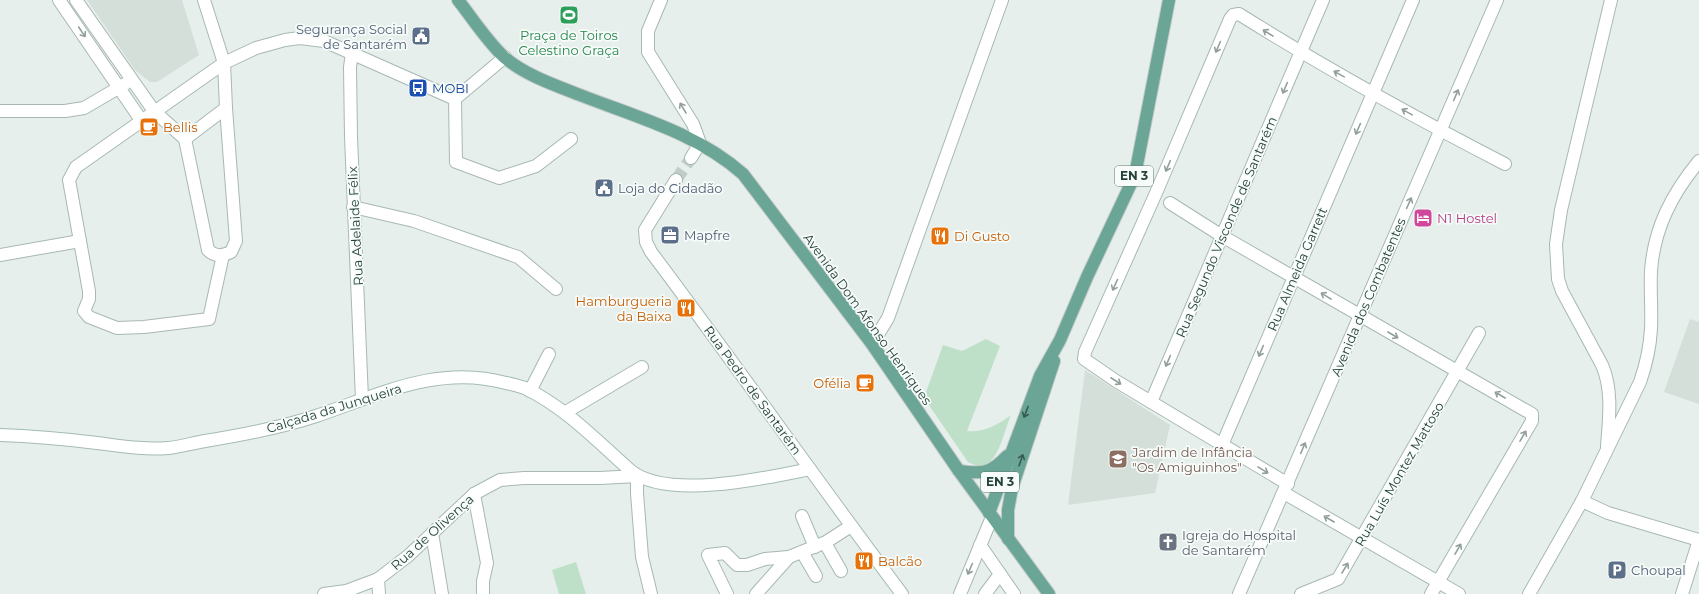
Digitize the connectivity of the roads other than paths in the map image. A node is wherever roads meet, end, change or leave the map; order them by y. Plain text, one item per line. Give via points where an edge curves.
1 (60, 0) edge
2 (76, 0) edge
3 (204, 0) edge
4 (458, 0) edge
5 (661, 0) edge
6 (1002, 0) edge
7 (1169, 0) edge
8 (1323, 0) edge
9 (1413, 0) edge
10 (1497, 0) edge
11 (1611, 0) edge
12 (1300, 52) junction
13 (352, 54) junction
14 (505, 57) junction
15 (224, 63) junction
16 (132, 80) junction
17 (120, 87) junction
18 (1373, 94) junction
19 (455, 99) junction
20 (226, 108) junction
21 (0, 111) edge
22 (154, 111) junction
23 (141, 120) junction
24 (1440, 131) junction
25 (185, 139) junction
26 (571, 139) dead end
27 (700, 143) junction
28 (691, 158) tunnel mouth
29 (1699, 161) edge
30 (1504, 164) dead end
31 (676, 180) tunnel mouth
32 (1170, 203) dead end
33 (353, 207) junction
34 (1222, 236) junction
35 (80, 241) junction
36 (0, 255) edge
37 (223, 255) junction
38 (1293, 276) junction
39 (556, 289) dead end
40 (1359, 316) junction
41 (1479, 333) dead end
42 (1060, 340) junction
43 (872, 344) junction
44 (549, 354) dead end
45 (642, 367) dead end
46 (1458, 372) junction
47 (530, 391) junction
48 (362, 399) junction
49 (1151, 402) junction
50 (566, 412) junction
51 (0, 435) edge
52 (1222, 445) junction
53 (1011, 452) junction
54 (1607, 452) junction
55 (810, 469) junction
56 (958, 471) junction
57 (637, 476) junction
58 (1286, 489) junction
59 (474, 494) junction
60 (1582, 501) junction
61 (990, 515) junction
62 (802, 516) dead end
63 (851, 526) junction
64 (432, 533) junction
65 (1362, 538) junction
66 (1008, 539) junction
67 (1699, 540) edge
68 (820, 545) junction
69 (980, 545) junction
70 (802, 552) junction
71 (789, 557) junction
72 (841, 571) dead end
73 (1000, 574) junction
74 (816, 576) dead end
75 (378, 579) junction
76 (1438, 582) junction
77 (347, 592) edge
78 (324, 594) edge
79 (379, 594) edge
80 (442, 594) edge
81 (483, 594) edge
82 (651, 594) edge
83 (726, 594) edge
84 (756, 594) edge
85 (902, 594) edge
86 (960, 594) edge
87 (985, 594) edge
88 (1014, 594) edge
89 (1049, 594) edge
90 (1239, 594) edge
91 (1301, 594) edge
92 (1432, 594) edge
93 (1459, 594) edge
94 (1529, 594) edge
95 (1682, 594) edge

1 -> 17 street
2 - 16 street
3 - 15 street
4 - 14 main road, Avenida Dom Afonso Henriques
27 -> 5 street via 692,124 648,52 648,32
6 - 43 street via 888,318
7 - 42 main road, EN 3 via 1135,175
8 - 12 street, Rua Segundo Visconde de Santarém
9 - 18 street, Rua Almeida Garrett
24 -> 10 street, Avenida dos Combatentes
11 - 54 street via 1561,210 1556,244 1557,273 1561,288 1607,378
18 -> 12 street
12 -> 34 street, Rua Segundo Visconde de Santarém
12 -> 49 street via 1239,14 1232,15 1085,352 1084,359
13 - 15 street via 324,42 300,38 256,48
13 - 19 street
13 - 33 street, Rua Adelaide Félix via 350,75
14 - 19 street
14 - 27 main road, Avenida Dom Afonso Henriques via 546,83
15 - 20 street
15 - 22 street
16 - 17 street
16 - 22 street
17 - 21 street via 84,108 65,111
17 - 23 street
24 -> 18 street
18 -> 38 street, Rua Almeida Garrett
19 - 26 street via 456,162 499,178 536,166
20 - 25 street
20 - 37 street via 236,241 231,252
22 - 23 street
22 - 25 street
23 - 35 street via 76,167 69,180
24 - 30 street
40 -> 24 street, Avenida dos Combatentes
25 - 37 street via 208,250 212,254
27 - 28 street
27 - 43 main road, Avenida Dom Afonso Henriques via 728,160 743,174
29 - 54 street via 1669,205 1659,229 1651,269 1651,328 1646,364
31 - 55 street, Rua Pedro de Santarém via 645,230 646,242
32 - 34 street
33 - 39 street via 414,220 518,257
33 - 48 street, Rua Adelaide Félix
34 - 38 street
34 -> 49 street, Rua Segundo Visconde de Santarém
35 - 36 street
35 - 37 street via 89,291 84,312 89,317 117,328 209,319
40 -> 38 street
38 -> 52 street, Rua Almeida Garrett
40 -> 46 street
58 -> 40 street, Avenida dos Combatentes
41 - 46 street, Rua Luís Montez Mattoso
42 -> 53 main road, EN 3 via 1040,376
66 -> 42 main road, EN 3 via 1008,510 1012,488
43 - 56 main road, Avenida Dom Afonso Henriques
44 - 47 street
45 - 50 street
46 - 65 street, Rua Luís Montez Mattoso
76 -> 46 street via 1533,416
47 - 48 street, Calçada da Junqueira via 488,378 461,377 425,381
47 - 50 street, Calçada da Junqueira
48 - 51 street, Calçada da Junqueira via 282,426 169,448
49 - 52 street
50 - 57 street, Calçada da Junqueira
52 -> 58 street
53 - 56 main road via 988,472
53 - 61 main road, EN 3
54 - 60 street
55 - 57 street via 742,482 705,485 660,483
55 - 63 street, Rua Pedro de Santarém
56 - 61 main road, Avenida Dom Afonso Henriques
57 - 59 street, Rua de Olivença via 500,480
57 - 82 street via 642,558
65 -> 58 street
58 - 90 street, Avenida dos Combatentes
59 - 64 street, Rua de Olivença
59 - 81 street via 487,563
60 - 67 street via 1608,513
60 - 94 street
61 - 66 main road, Avenida Dom Afonso Henriques
61 - 69 street
62 - 68 street
63 - 68 street
63 - 85 street, Rua Pedro de Santarém
64 - 75 street, Rua de Olivença
64 - 80 street
65 - 76 street
91 -> 65 street, Rua Luís Montez Mattoso via 1338,579
66 - 89 main road, Avenida Dom Afonso Henriques
67 - 95 street
68 - 70 street
68 - 72 street
69 - 73 street
69 -> 86 street
70 - 71 street
70 - 74 street
71 - 83 street via 736,565 725,553 708,555
71 - 84 street
73 - 87 street
73 - 88 street
75 - 77 street, Rua de Olivença
75 - 79 street
76 - 92 street
76 - 93 street
77 - 78 street, Rua de Olivença

